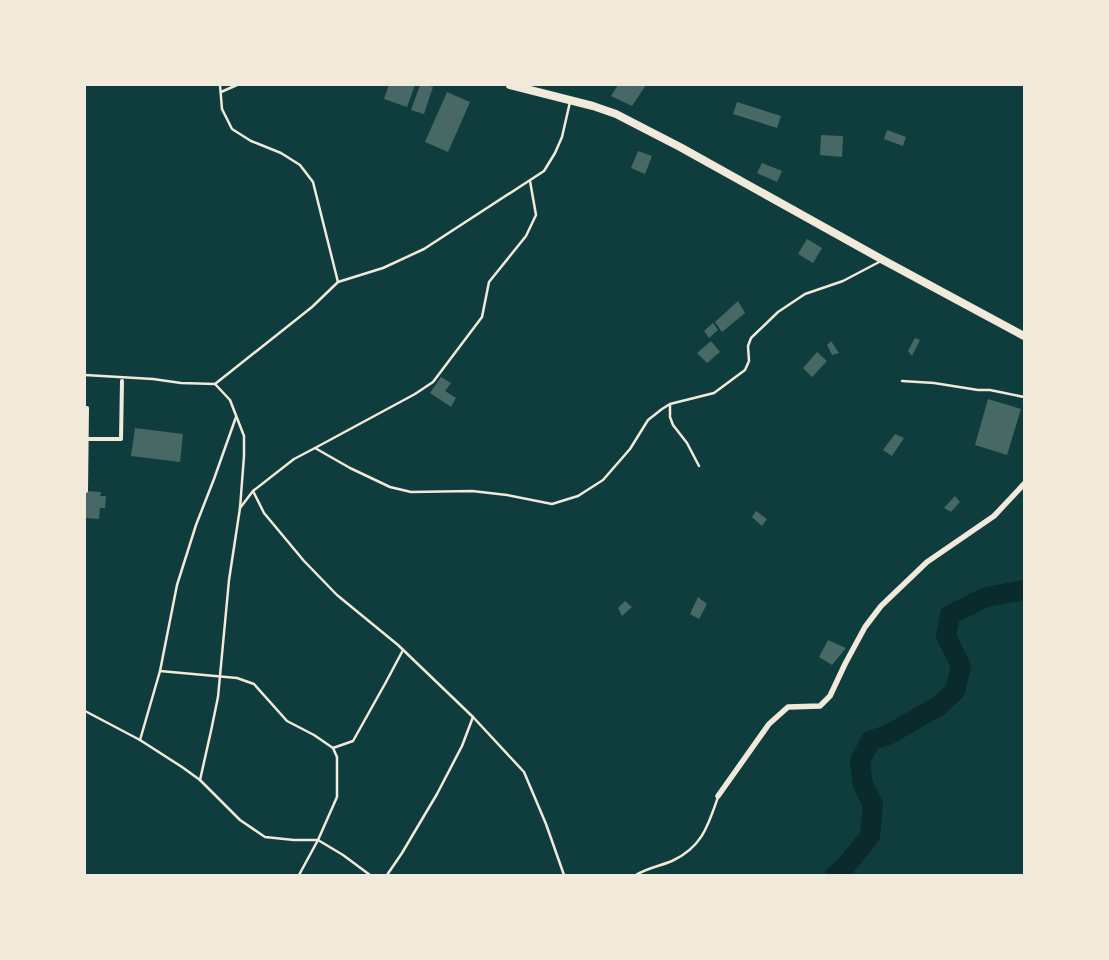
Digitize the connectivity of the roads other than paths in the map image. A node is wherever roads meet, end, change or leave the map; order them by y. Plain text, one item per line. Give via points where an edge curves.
1 (220, 85) edge
2 (237, 85) edge
3 (510, 85) edge
4 (221, 92) junction
5 (571, 101) junction
6 (530, 181) junction
7 (883, 260) junction
8 (338, 282) junction
9 (1024, 336) edge
10 (85, 376) edge
11 (122, 381) dead end
12 (902, 381) dead end
13 (215, 384) junction
14 (1024, 397) edge
15 (670, 404) junction
16 (87, 408) dead end
17 (236, 416) junction
18 (86, 439) edge
19 (315, 448) junction
20 (699, 466) dead end
21 (1024, 484) edge
22 (86, 491) dead end
23 (253, 491) junction
24 (240, 508) junction
25 (403, 650) junction
26 (160, 671) junction
27 (220, 676) junction
28 (85, 711) edge
29 (473, 717) junction
30 (140, 740) junction
31 (333, 748) junction
32 (200, 780) junction
33 (718, 796) joint
34 (318, 840) junction
35 (299, 875) edge
36 (370, 875) edge
37 (387, 875) edge
38 (564, 875) edge
39 (636, 875) edge

1 - 4 lane
2 - 4 lane
3 - 5 main road
4 - 8 lane via 222,109 232,129 281,153 300,166 313,182
5 - 6 lane via 555,153 544,171
5 - 7 main road via 616,114
6 - 8 lane via 424,249 383,268
6 - 19 lane via 536,215 526,236 489,282 482,317 432,382
7 - 9 main road
7 - 15 lane via 843,281 806,294 778,312 750,338 749,361 745,370 714,393
8 - 13 lane via 312,307
10 - 13 lane
11 - 18 street via 120,439
12 - 14 lane via 990,390
13 - 17 lane via 230,400
15 - 19 lane via 648,420 630,449 603,480 578,496 552,504 472,491 411,492 390,487
15 - 20 lane via 673,425
16 - 18 street
17 - 24 lane via 244,436
17 - 26 lane via 177,585
18 - 22 street
19 - 23 lane via 294,459
21 - 33 street via 994,516 927,562 881,606 861,634 830,696 820,706 788,707 769,724
23 - 24 lane
23 - 25 lane via 264,513 304,561 337,595
24 - 27 lane
25 - 29 lane
25 - 31 lane via 353,741
26 - 27 lane
26 - 30 lane
27 - 31 lane via 254,684 287,722
27 - 32 lane
28 - 30 lane
29 - 37 lane via 437,794
29 - 38 lane via 524,772
30 - 32 lane
31 - 34 lane via 337,757 337,797
32 - 34 lane via 240,820 265,837
33 - 39 lane via 707,829 695,846 673,860
34 - 35 lane
34 - 36 lane

